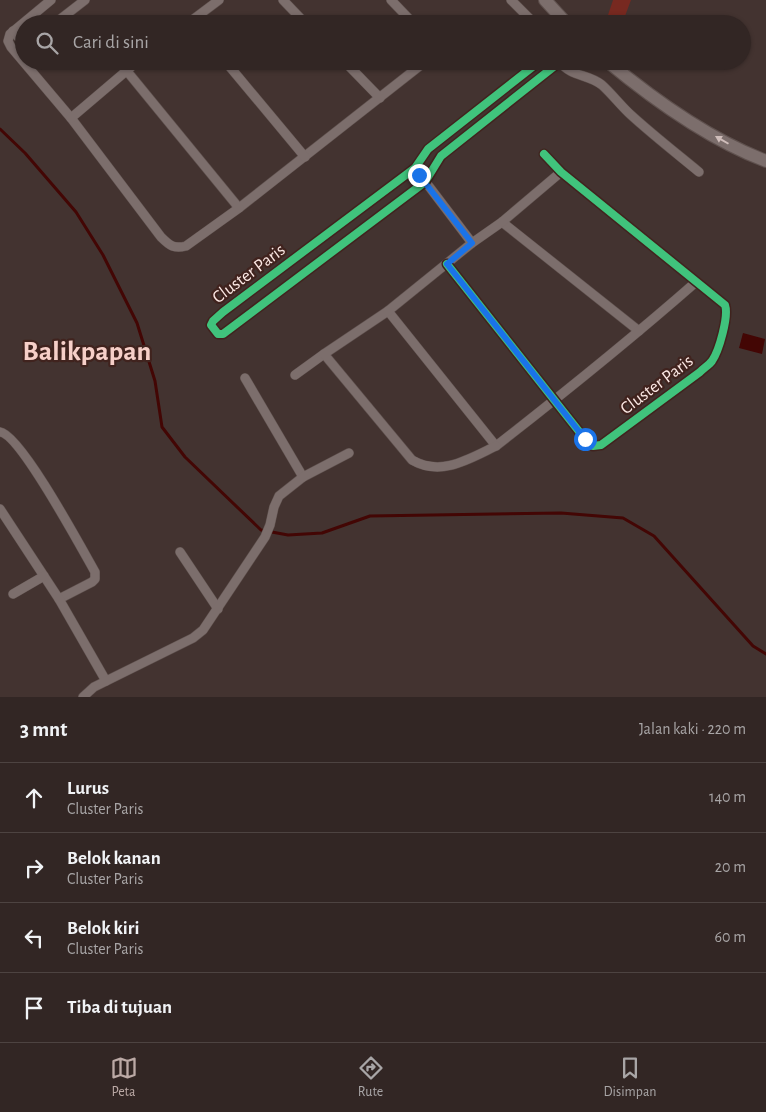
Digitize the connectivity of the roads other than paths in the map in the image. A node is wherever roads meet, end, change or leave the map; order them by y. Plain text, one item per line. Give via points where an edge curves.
1 (51, 0) edge
2 (84, 0) edge
3 (219, 0) edge
4 (283, 0) edge
5 (391, 0) edge
6 (511, 0) edge
7 (545, 0) edge
8 (33, 15) edge
9 (65, 15) edge
10 (200, 15) edge
11 (297, 15) edge
12 (405, 15) edge
13 (526, 15) edge
14 (559, 15) edge
15 (13, 31) joint
16 (15, 33) edge
17 (15, 49) edge
18 (34, 70) edge
19 (126, 70) joint
20 (232, 70) edge
21 (353, 70) edge
22 (415, 70) edge
23 (529, 70) edge
24 (549, 70) edge
25 (567, 70) edge
26 (618, 70) edge
27 (516, 81) junction
28 (525, 90) junction
29 (380, 98) junction
30 (71, 118) junction
31 (544, 154) dead end
32 (305, 157) junction
33 (766, 161) edge
34 (415, 168) junction
35 (561, 172) junction
36 (699, 172) dead end
37 (425, 182) junction
38 (239, 208) junction
39 (502, 222) junction
40 (472, 243) junction
41 (447, 264) junction
42 (696, 282) junction
43 (388, 311) junction
44 (639, 331) junction
45 (324, 354) junction
46 (295, 375) dead end
47 (245, 378) dead end
48 (555, 400) junction
49 (0, 432) edge
50 (496, 446) junction
51 (348, 453) dead end
52 (303, 477) junction
53 (0, 509) edge
54 (180, 552) dead end
55 (44, 576) junction
56 (13, 594) dead end
57 (59, 599) junction
58 (218, 609) junction
59 (106, 681) junction
60 (83, 697) edge

1 - 8 street
2 - 9 street
3 - 10 street
4 - 11 street
5 - 12 street
6 - 13 street
7 - 14 main road
15 - 16 street
15 - 17 street via 8,41
18 - 30 street
19 - 30 street
19 - 38 street
20 - 32 street
21 - 29 street
22 - 29 street
23 - 27 street, Cluster Paris
24 - 28 street, Cluster Paris
25 - 36 street via 601,84 630,115
33 -> 26 main road via 743,152 689,121
27 - 28 street
27 - 34 street, Cluster Paris via 428,149
28 - 37 street, Cluster Paris via 441,156
29 - 32 street
30 - 38 street via 171,246 186,246
31 - 35 street, Cluster Paris
32 - 38 street
34 - 37 street
34 - 37 street, Cluster Paris via 222,312 213,320 214,330 223,334
35 - 39 street
35 - 42 street, Cluster Paris
37 - 40 street
39 - 40 street
39 - 44 street
40 - 41 street
41 - 43 street
41 - 48 street, Cluster Paris
42 - 44 street
42 - 48 street, Cluster Paris via 722,301 727,309 716,353 706,367 597,446 585,439
43 - 45 street
43 - 50 street
44 - 48 street
45 - 46 street
45 - 50 street via 398,444 420,465 446,467
47 - 52 street
48 - 50 street
49 - 57 street via 18,445 63,514 95,572 92,582
51 - 52 street
52 - 58 street via 279,496 265,537
53 - 55 street
54 - 58 street
55 - 56 street
55 - 57 street
57 - 59 street
58 - 59 street via 193,638
59 - 60 street

